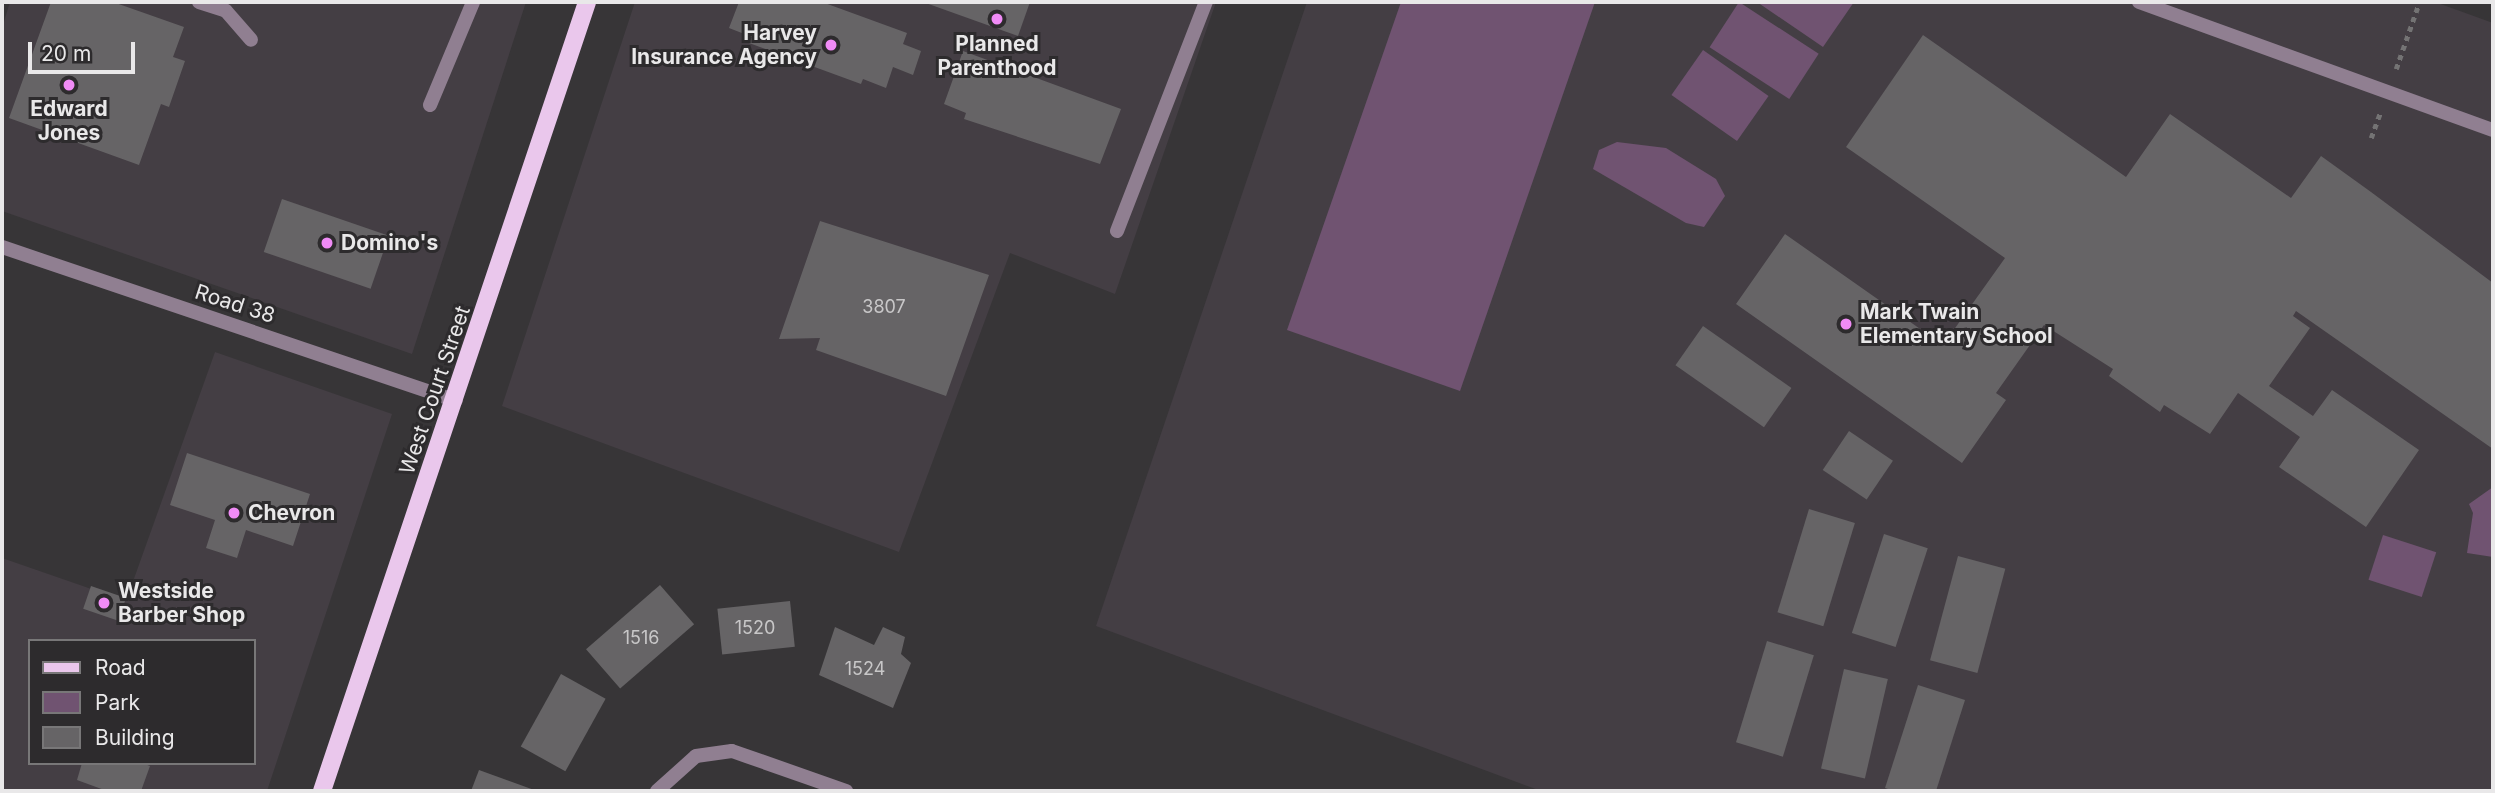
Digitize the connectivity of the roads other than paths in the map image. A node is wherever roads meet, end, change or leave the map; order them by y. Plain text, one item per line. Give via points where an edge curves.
1 (200, 2) edge
2 (473, 2) edge
3 (587, 2) edge
4 (1206, 2) edge
5 (2139, 2) edge
6 (251, 40) dead end
7 (430, 105) dead end
8 (2493, 130) edge
9 (1117, 231) dead end
10 (2, 247) edge
11 (456, 401) junction
12 (322, 791) edge
13 (657, 791) edge
14 (846, 791) edge

1 - 6 street via 226,11
2 - 7 street
3 - 11 main road, West Court Street
4 - 9 street
5 - 8 street
10 - 11 street, Road 38
11 - 12 main road, West Court Street
13 - 14 street via 696,756 732,751

